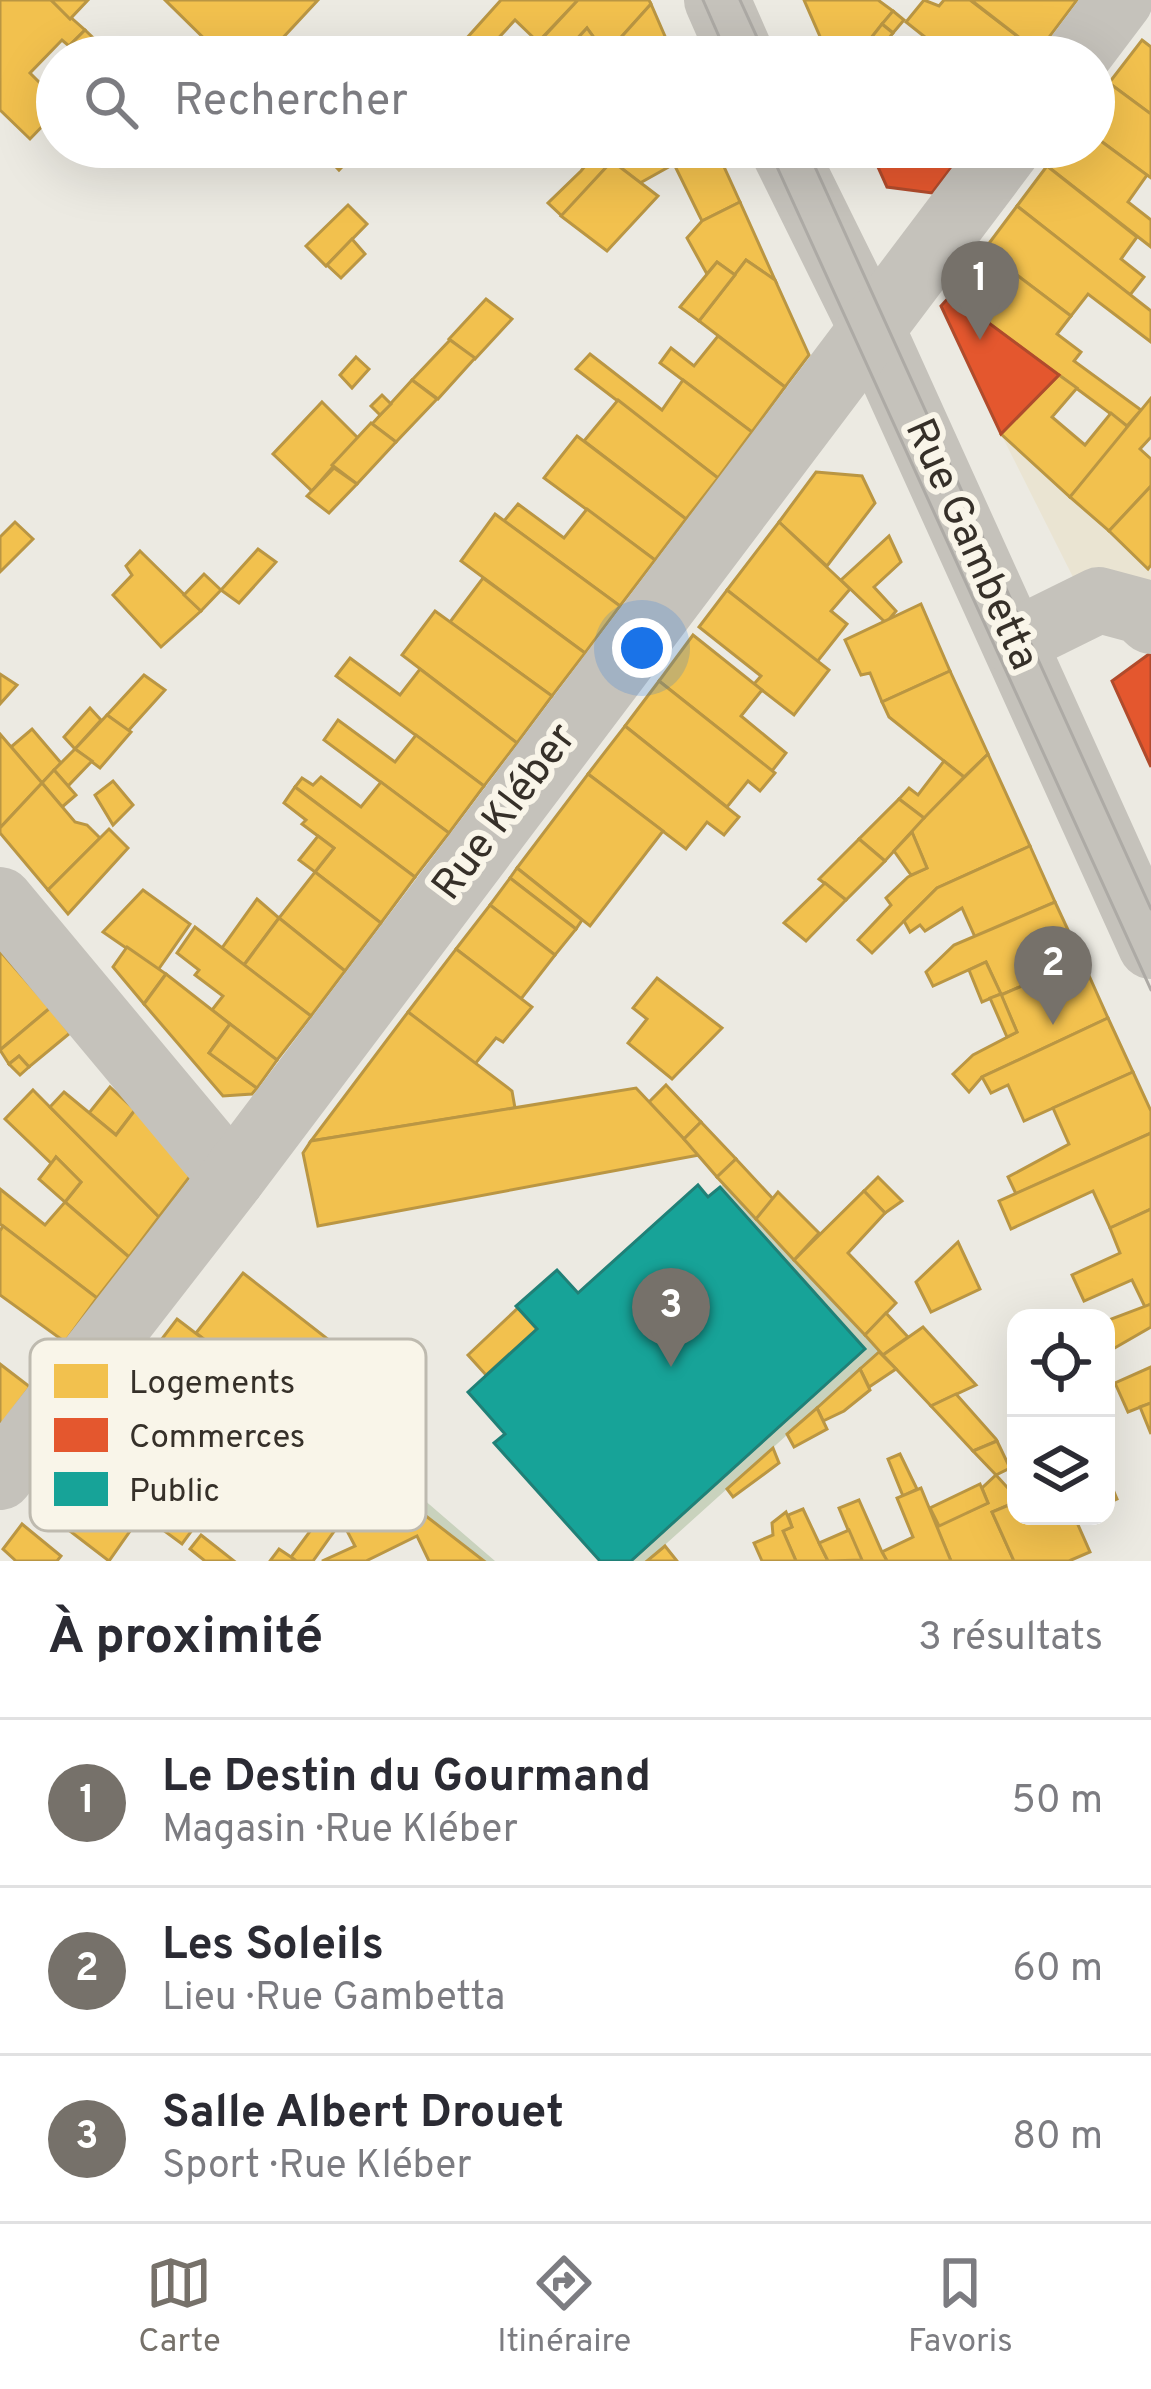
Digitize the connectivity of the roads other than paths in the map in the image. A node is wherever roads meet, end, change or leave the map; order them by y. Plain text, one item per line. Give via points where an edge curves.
1 (717, 0) edge
2 (1120, 0) edge
3 (733, 36) edge
4 (1093, 36) edge
5 (792, 168) edge
6 (993, 168) edge
7 (871, 327) junction
8 (1151, 621) edge
9 (1014, 642) junction
10 (0, 899) edge
11 (1151, 946) edge
12 (232, 1178) junction
13 (107, 1339) edge
14 (30, 1438) edge
15 (0, 1477) edge

1 - 3 street
2 - 4 street
5 - 7 street, Rue Gambetta
6 - 7 street, Rue Kléber
7 - 9 street, Rue Gambetta
7 - 12 street, Rue Kléber
8 - 9 street via 1100,601
9 - 11 street, Rue Gambetta
10 - 12 street
12 - 13 street, Rue Kléber
14 - 15 street, Rue Kléber

